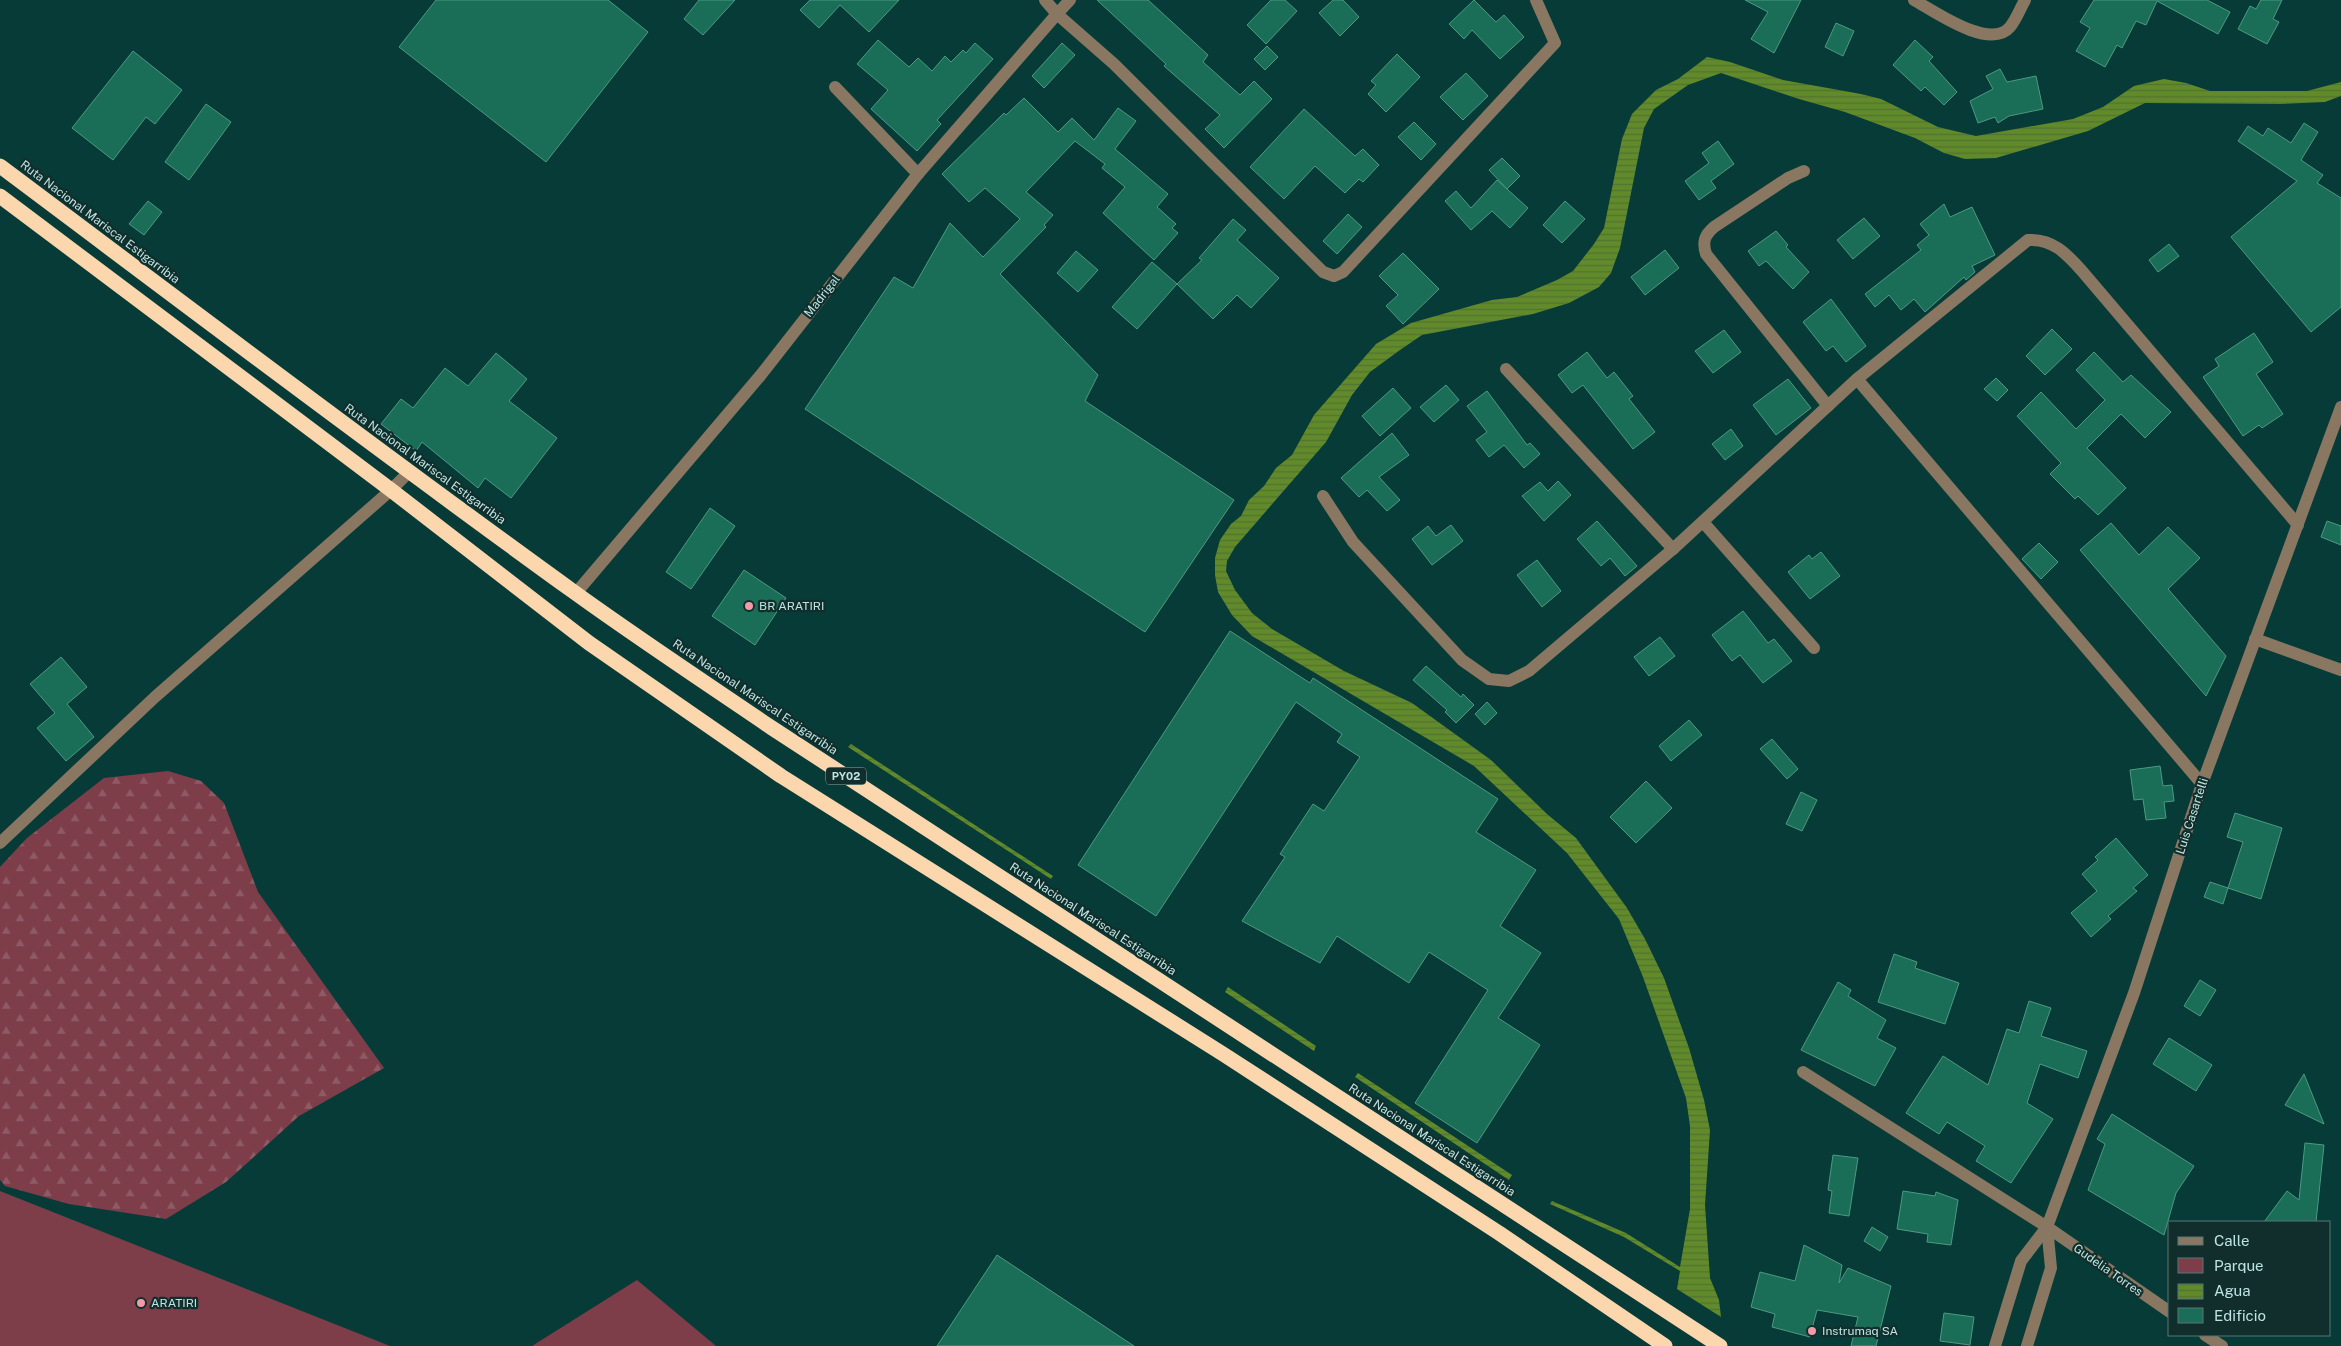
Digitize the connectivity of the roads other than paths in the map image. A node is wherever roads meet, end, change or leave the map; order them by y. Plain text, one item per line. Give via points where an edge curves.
1 (1045, 0) edge
2 (1070, 0) edge
3 (1536, 0) edge
4 (1914, 0) edge
5 (2026, 0) edge
6 (1057, 14) junction
7 (835, 87) dead end
8 (0, 166) edge
9 (1804, 171) dead end
10 (918, 174) junction
11 (0, 196) edge
12 (1506, 369) dead end
13 (1857, 379) junction
14 (1828, 406) junction
15 (2341, 407) edge
16 (410, 471) junction
17 (391, 490) junction
18 (1323, 496) dead end
19 (1703, 522) junction
20 (2298, 525) junction
21 (1673, 549) junction
22 (576, 594) junction
23 (2255, 639) junction
24 (1814, 648) dead end
25 (2341, 670) edge
26 (2202, 784) junction
27 (0, 843) edge
28 (1803, 1072) dead end
29 (2047, 1227) junction
30 (2168, 1311) edge
31 (2206, 1336) edge
32 (1666, 1346) edge
33 (1720, 1346) edge
34 (1995, 1346) edge
35 (2027, 1346) edge
36 (2222, 1346) edge

1 - 6 street
2 - 6 street, Madrigal
3 - 6 street via 1555,43 1342,272 1334,276 1323,272 1114,64
4 - 5 street via 1974,32 1989,36 2001,34 2009,28
6 - 10 street, Madrigal
7 - 10 street
8 - 16 highway, Ruta Nacional Mariscal Estigarribia / PY02
9 - 14 street via 1788,178 1714,227 1706,235 1703,246 1706,254
10 - 22 street, Madrigal via 760,376
11 - 17 highway, PY02
12 - 21 street
13 - 14 street
13 - 20 street via 2028,240 2041,240 2055,245 2082,271
13 - 26 street
14 - 19 street
15 - 20 street, Luis Casartelli
16 - 17 street
16 - 22 highway, Ruta Nacional Mariscal Estigarribia / PY02
17 - 27 street via 155,697
17 - 32 highway, PY02 via 589,643 781,776 1223,1054
18 - 21 street via 1353,542 1462,660 1489,679 1509,681 1529,672
19 - 21 street
19 - 24 street
20 - 23 street, Luis Casartelli
22 - 33 highway, Ruta Nacional Mariscal Estigarribia / PY02 via 772,728
23 - 25 street
23 - 26 street, Luis Casartelli
26 - 29 street, Luis Casartelli via 2134,992
28 - 29 street, Gudelia Torres
29 - 30 street, Gudelia Torres
29 - 34 street, Luis Casartelli via 2021,1261
29 - 35 street, Luis Casartelli via 2051,1268
31 - 36 street

